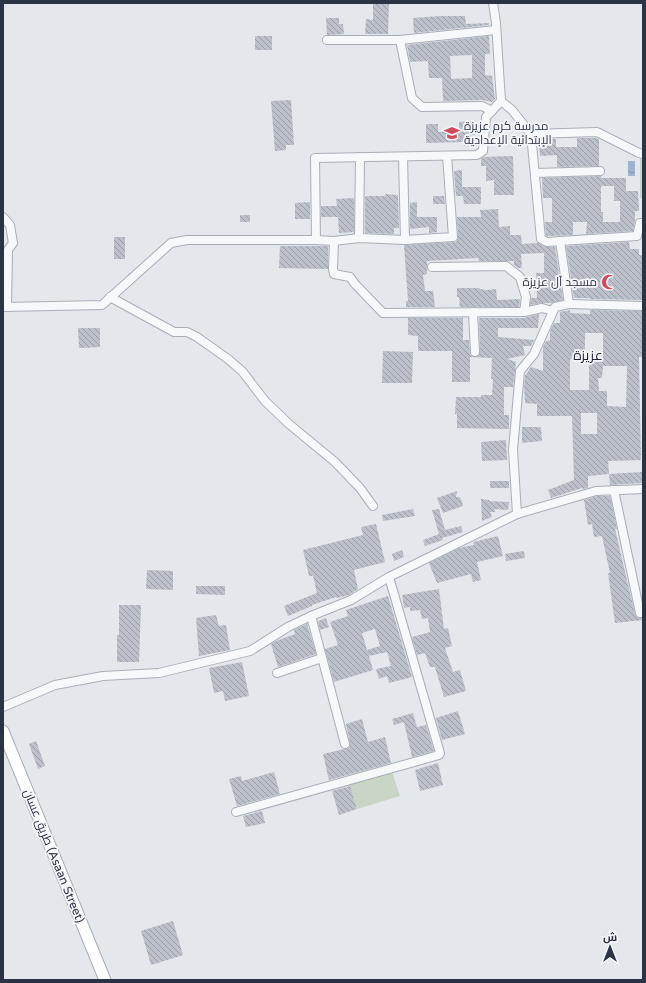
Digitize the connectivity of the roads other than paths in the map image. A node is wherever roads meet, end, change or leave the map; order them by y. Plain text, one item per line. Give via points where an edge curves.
1 (493, 3) edge
2 (496, 30) junction
3 (327, 40) dead end
4 (400, 40) junction
5 (501, 101) junction
6 (492, 111) junction
7 (531, 134) junction
8 (643, 154) edge
9 (447, 156) junction
10 (360, 157) junction
11 (403, 157) junction
12 (600, 171) dead end
13 (536, 173) junction
14 (3, 217) edge
15 (643, 223) edge
16 (359, 238) junction
17 (316, 240) junction
18 (405, 240) junction
19 (334, 241) junction
20 (560, 241) junction
21 (432, 267) dead end
22 (110, 297) junction
23 (569, 304) junction
24 (643, 306) edge
25 (5, 307) edge
26 (554, 311) junction
27 (473, 312) junction
28 (524, 312) junction
29 (475, 352) dead end
30 (643, 489) edge
31 (614, 490) junction
32 (372, 506) dead end
33 (517, 514) junction
34 (389, 577) junction
35 (640, 613) dead end
36 (311, 616) junction
37 (322, 658) junction
38 (277, 672) dead end
39 (3, 707) edge
40 (3, 731) edge
41 (345, 744) dead end
42 (236, 812) dead end
43 (105, 980) edge

1 - 2 street
2 - 4 street
2 - 5 street
3 - 4 street
4 - 6 street via 412,98 422,107 482,106
5 - 6 street
5 - 7 street via 512,110
6 - 9 street via 486,117 483,151 477,155
7 - 8 street via 598,132
7 - 13 street
9 - 11 street
9 - 18 street via 453,237
10 - 11 street
10 - 16 street
10 - 17 street via 315,158
11 - 18 street
12 - 13 street
13 - 20 street via 541,238 547,242
14 - 25 street via 10,225 13,243 8,250
15 - 20 street via 640,223 637,236
16 - 18 street
16 - 19 street
17 - 19 street
17 - 22 street via 187,240 171,243
19 - 27 street via 334,274 350,277 383,313
20 - 23 street
21 - 28 street via 506,266 520,277 526,297
22 - 25 street via 102,305
22 - 32 street via 174,332 187,332 197,337 228,359 289,424 335,462 360,488
23 - 24 street
23 - 26 street via 556,307
26 - 28 street via 542,308
26 - 33 street via 534,354 520,371 513,450
27 - 28 street
27 - 29 street
30 - 31 street
31 - 33 street via 596,491
31 - 35 street
33 - 34 street
34 - 36 street via 350,600
34 - 42 street via 439,755
36 - 37 street
36 - 39 street via 250,651 159,673 103,676 55,685
37 - 38 street
37 - 41 street
40 - 43 street, طريق عسان (Asaan Street)

